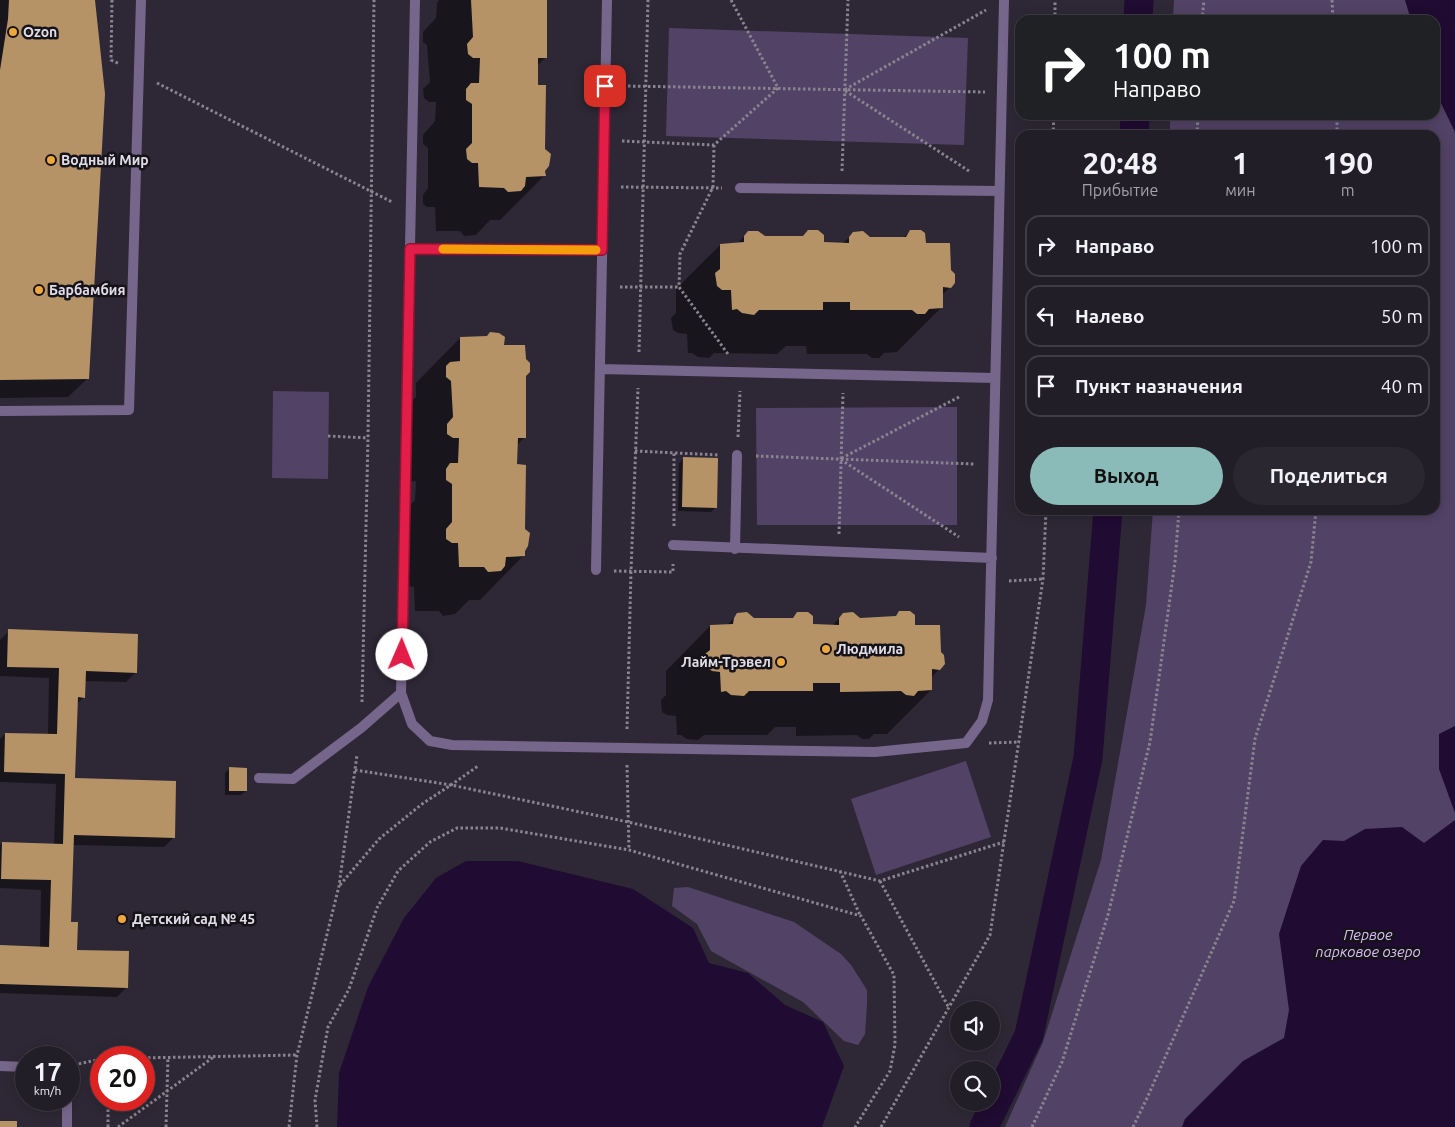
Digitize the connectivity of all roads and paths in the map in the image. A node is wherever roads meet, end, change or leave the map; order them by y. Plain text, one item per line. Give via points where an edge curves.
1 (112, 0) edge
2 (141, 0) edge
3 (374, 0) edge
4 (414, 0) edge
5 (607, 0) edge
6 (648, 0) edge
7 (731, 0) edge
8 (848, 0) edge
9 (996, 0) edge
10 (1004, 0) edge
11 (1055, 0) edge
12 (1204, 0) edge
13 (1332, 0) edge
14 (1055, 15) edge
15 (1202, 15) edge
16 (1334, 15) edge
17 (139, 74) junction
18 (605, 86) junction
19 (646, 86) junction
20 (778, 88) junction
21 (844, 90) junction
22 (1001, 92) junction
23 (604, 140) junction
24 (644, 142) junction
25 (714, 145) junction
26 (604, 186) junction
27 (643, 187) junction
28 (713, 188) junction
29 (740, 188) joint
30 (841, 189) junction
31 (999, 191) junction
32 (372, 192) junction
33 (410, 211) junction
34 (410, 249) junction
35 (602, 250) junction
36 (602, 287) junction
37 (679, 287) junction
38 (640, 288) junction
39 (600, 369) junction
40 (638, 370) junction
41 (741, 372) junction
42 (844, 374) junction
43 (995, 378) junction
44 (961, 396) dead end
45 (0, 411) edge
46 (328, 436) dead end
47 (368, 438) junction
48 (635, 451) junction
49 (737, 455) junction
50 (840, 459) junction
51 (993, 464) junction
52 (1046, 515) edge
53 (1179, 515) edge
54 (1316, 515) edge
55 (960, 537) dead end
56 (673, 546) dead end
57 (735, 549) junction
58 (839, 552) junction
59 (992, 558) junction
60 (596, 570) dead end
61 (1044, 579) junction
62 (991, 582) junction
63 (401, 693) junction
64 (361, 728) junction
65 (504, 746) junction
66 (627, 748) junction
67 (356, 770) junction
68 (258, 778) dead end
69 (451, 785) junction
70 (628, 822) junction
71 (1004, 842) junction
72 (628, 850) junction
73 (840, 871) junction
74 (880, 881) junction
75 (339, 886) junction
76 (861, 916) junction
77 (949, 1008) junction
78 (297, 1055) junction
79 (215, 1056) junction
80 (155, 1057) edge
81 (168, 1057) junction
82 (0, 1066) edge
83 (15, 1066) edge
84 (167, 1091) junction
85 (67, 1111) edge
86 (108, 1111) edge
87 (67, 1127) edge
88 (108, 1127) edge
89 (118, 1127) edge
90 (166, 1127) edge
91 (289, 1127) edge
92 (317, 1127) edge
93 (855, 1127) edge
94 (881, 1127) edge
95 (1032, 1127) edge
96 (1133, 1127) edge

1 - 17 path via 111,60
2 - 17 lane
3 - 32 path
4 - 33 lane
5 - 18 lane
6 - 19 path
7 - 20 path
8 - 21 path
9 - 10 lane
10 - 21 path
10 - 22 lane
11 - 14 path
12 - 15 path
13 - 16 path
17 - 32 path
17 - 45 lane via 129,410
18 - 19 path
18 - 23 lane
19 - 20 path
19 - 24 path
20 - 21 path
20 - 25 path
21 - 22 path
21 - 30 path
21 - 31 path
22 - 31 lane
23 - 24 path
23 - 26 lane
24 - 25 path
24 - 27 path
25 - 28 path
26 - 27 path
26 - 35 lane
27 - 28 path
27 - 38 path
28 - 29 path
28 - 37 path via 680,254
29 - 30 lane
30 - 31 lane
31 - 43 lane
32 - 33 path
32 - 47 path
33 - 34 lane
34 - 35 lane
34 - 63 lane
35 - 36 lane
36 - 38 path
36 - 39 lane
37 - 38 path
37 - 41 path
38 - 40 path
39 - 40 lane
39 - 60 lane
40 - 41 lane
40 - 48 path
41 - 42 lane
41 - 49 path
42 - 43 lane
42 - 50 path
43 - 51 lane
44 - 50 path
46 - 47 path
47 - 64 path
48 - 49 path
48 - 66 path
49 - 50 path
49 - 57 lane
50 - 51 path
50 - 55 path
50 - 58 path
51 - 59 lane
52 - 61 path
53 - 95 path via 1150,742 1108,915 1062,1062
54 - 96 path via 1311,562 1255,739 1234,901
56 - 57 lane
57 - 58 lane
58 - 59 lane
59 - 62 lane
61 - 62 path
61 - 71 path
62 - 66 lane via 988,700 982,721 966,743 875,752
63 - 64 lane
63 - 65 lane via 412,724 430,741 452,745
64 - 67 path
64 - 68 lane via 293,779
65 - 66 lane
65 - 69 path
66 - 70 path
67 - 69 path
67 - 75 path
69 - 70 path
69 - 75 path via 379,839
70 - 72 path
70 - 73 path
71 - 74 path
71 - 77 path via 990,935
72 - 76 path
72 - 92 path via 500,828 457,828 430,842 398,870 376,908 349,989 328,1027 315,1100
73 - 74 path
73 - 76 path
74 - 77 path
75 - 78 path
76 - 93 path via 894,975 895,1045 890,1071
77 - 94 path
78 - 79 path
78 - 91 path
79 - 81 path
79 - 84 path
80 - 81 path
81 - 84 path
82 - 83 lane
84 - 89 path
84 - 90 path
85 - 87 lane
86 - 88 path

